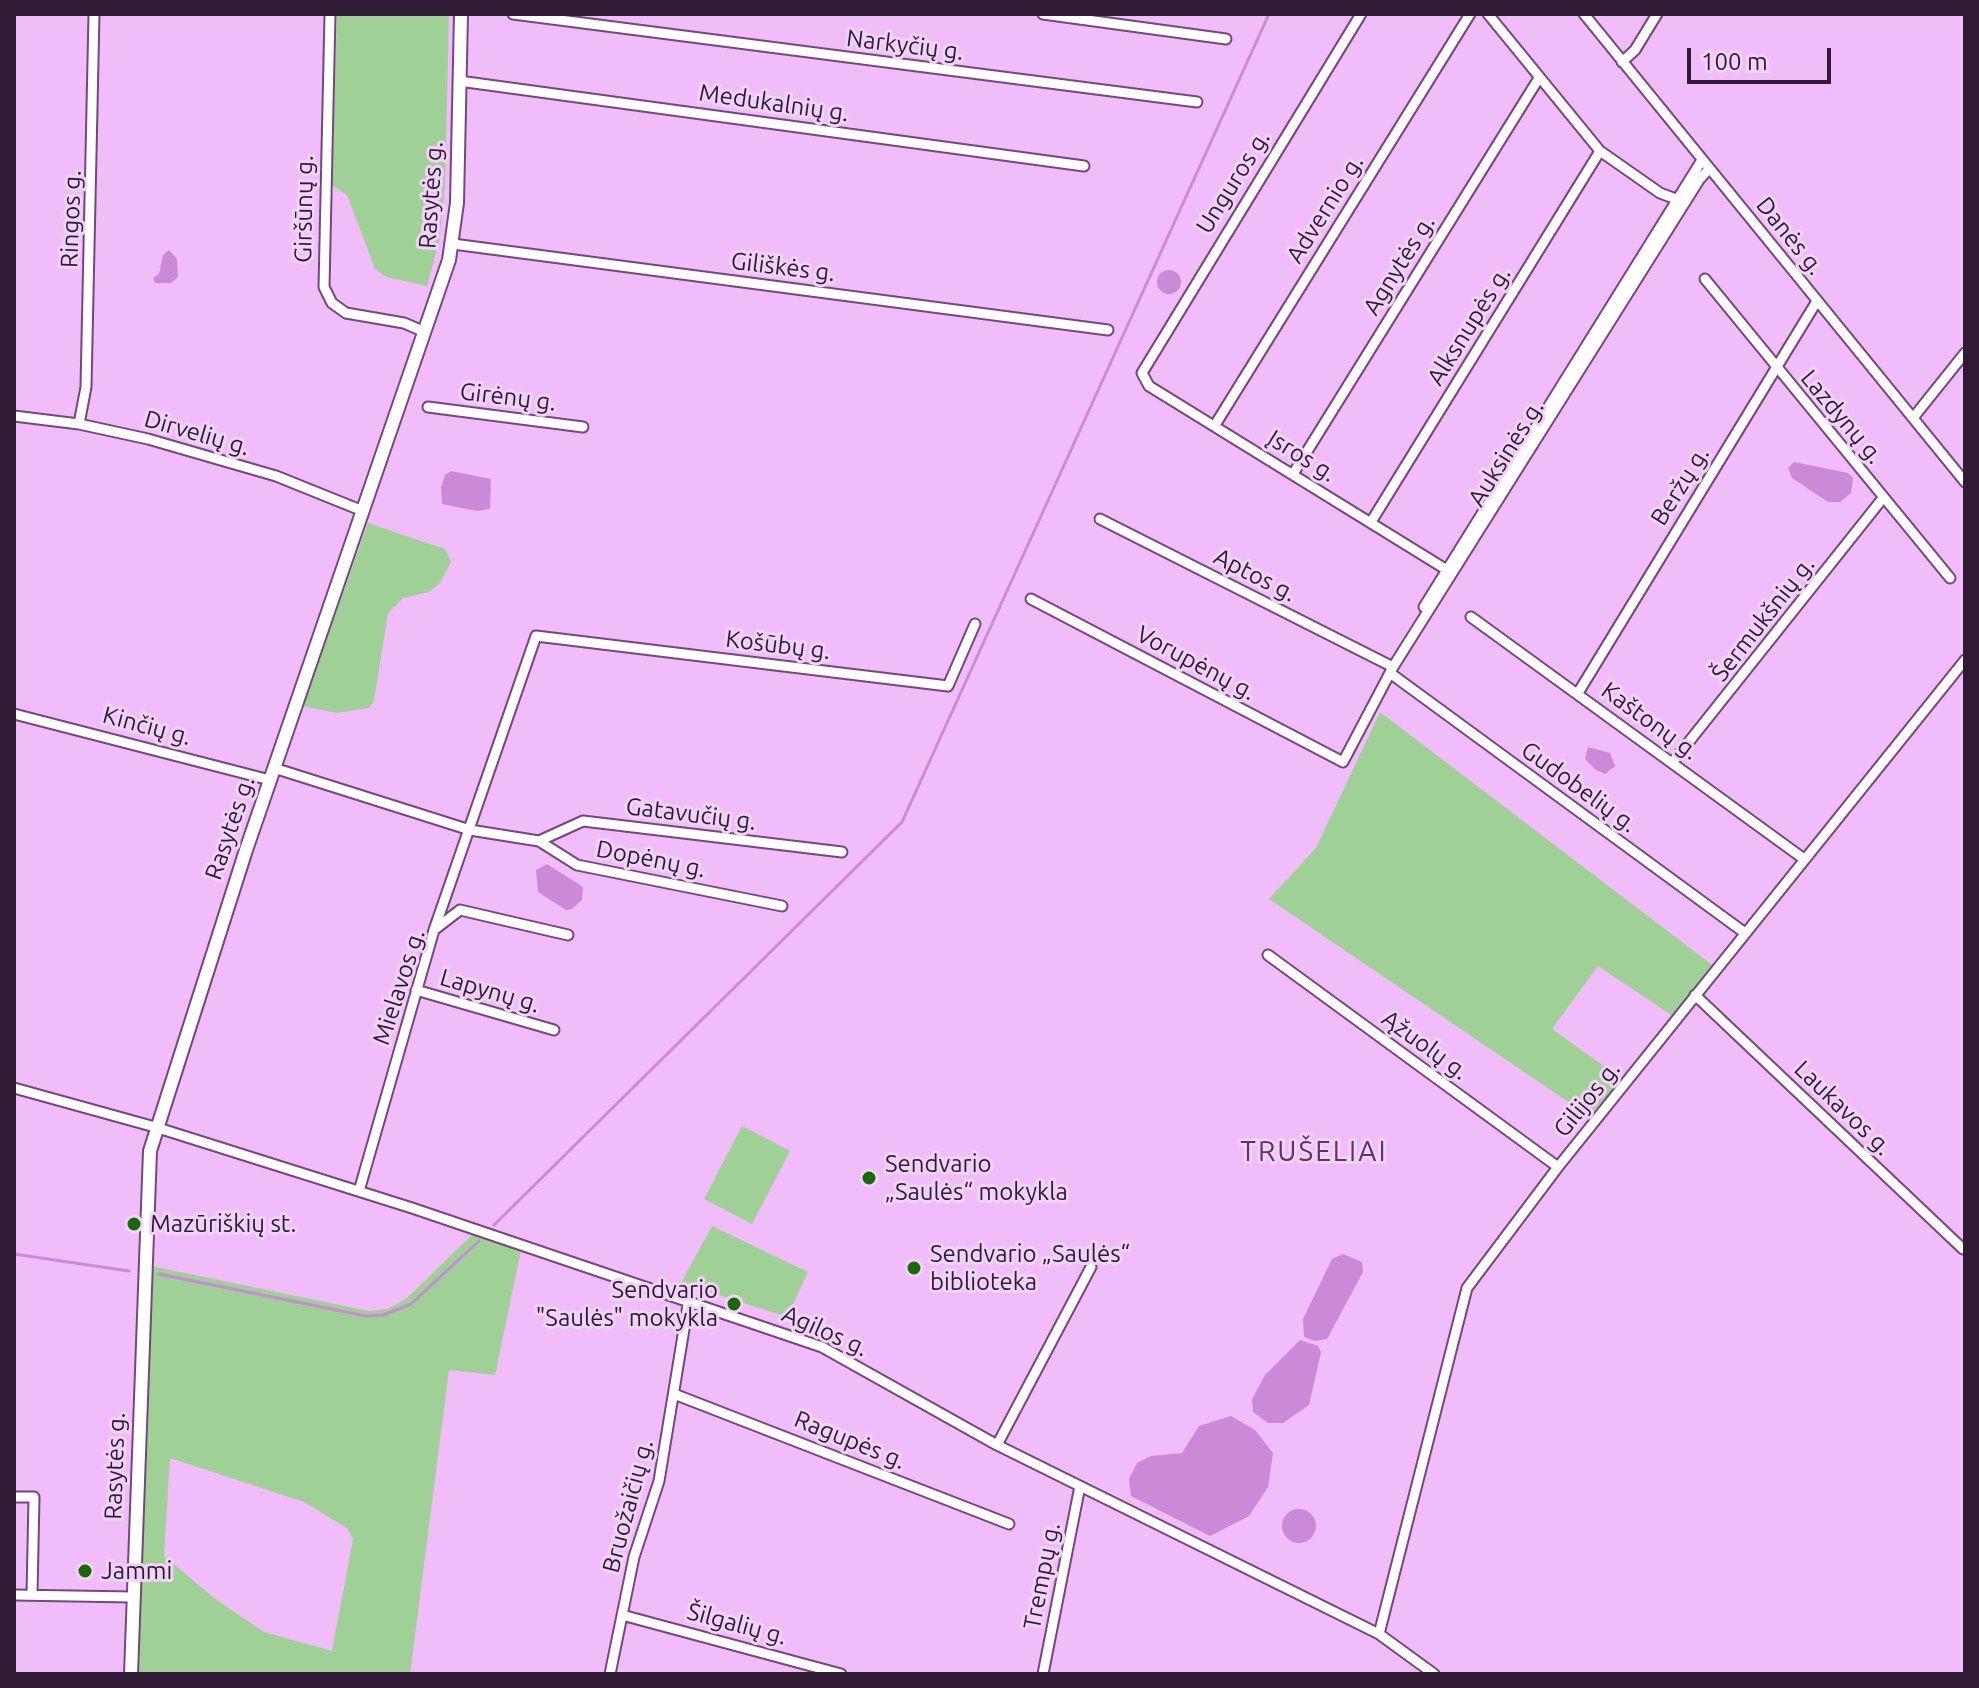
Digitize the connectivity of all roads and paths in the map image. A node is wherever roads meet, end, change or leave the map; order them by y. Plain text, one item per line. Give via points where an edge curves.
1 (94, 14) edge
2 (330, 14) edge
3 (461, 14) edge
4 (513, 14) edge
5 (1043, 14) edge
6 (1361, 14) edge
7 (1470, 14) edge
8 (1488, 14) edge
9 (1584, 14) edge
10 (1657, 14) edge
11 (1226, 39) dead end
12 (1622, 62) junction
13 (1539, 78) junction
14 (459, 81) junction
15 (1197, 102) dead end
16 (1600, 151) junction
17 (1706, 164) junction
18 (1084, 166) dead end
19 (1676, 199) junction
20 (453, 244) junction
21 (1705, 279) dead end
22 (1817, 301) junction
23 (1108, 330) dead end
24 (425, 332) junction
25 (1965, 353) edge
26 (1776, 369) junction
27 (1142, 373) joint
28 (428, 407) dead end
29 (14, 416) edge
30 (1913, 418) junction
31 (79, 424) junction
32 (1215, 425) junction
33 (583, 427) dead end
34 (1293, 474) junction
35 (1965, 482) edge
36 (1883, 498) junction
37 (363, 511) junction
38 (1100, 519) dead end
39 (1371, 522) junction
40 (1447, 570) junction
41 (1950, 578) dead end
42 (1031, 599) dead end
43 (1424, 607) dead end
44 (1471, 617) dead end
45 (975, 624) dead end
46 (1965, 660) edge
47 (1391, 670) junction
48 (1578, 693) junction
49 (14, 714) edge
50 (1343, 762) joint
51 (1672, 763) junction
52 (272, 774) junction
53 (470, 830) junction
54 (539, 841) junction
55 (842, 852) dead end
56 (1804, 859) junction
57 (782, 906) dead end
58 (434, 930) junction
59 (1745, 933) junction
60 (568, 935) dead end
61 (1268, 955) dead end
62 (416, 990) junction
63 (1695, 995) junction
64 (554, 1030) dead end
65 (14, 1088) edge
66 (155, 1127) junction
67 (1558, 1167) junction
68 (359, 1191) junction
69 (1963, 1249) edge
70 (1091, 1267) dead end
71 (689, 1299) junction
72 (674, 1394) junction
73 (997, 1445) junction
74 (1080, 1486) junction
75 (14, 1497) edge
76 (1009, 1524) dead end
77 (14, 1595) edge
78 (32, 1595) junction
79 (132, 1597) junction
80 (622, 1615) junction
81 (1379, 1634) junction
82 (131, 1674) edge
83 (610, 1674) edge
84 (841, 1674) edge
85 (1043, 1674) edge
86 (1434, 1674) edge

1 - 31 street, Ringos g. via 86,387
2 - 24 street, Giršūnų g. via 324,287 332,303 346,313
3 - 14 main road, Rasytės g.
4 - 15 street, Narkyčių g.
5 - 11 street
6 - 27 street, Unguros g.
7 - 32 street, Advernio g.
8 - 13 street
9 - 12 street, Danės g.
10 - 12 street
12 - 17 street, Danės g.
13 - 16 street
13 - 34 street, Agnytės g.
14 - 18 street, Medukalnių g.
14 - 20 main road, Rasytės g.
16 - 19 street
16 - 39 street, Alksnupės g.
17 - 19 street
17 - 22 street, Danės g.
17 - 47 street, Auksinės g.
19 - 40 street
20 - 23 street, Giliškės g.
20 - 24 main road, Rasytės g.
21 - 26 street, Lazdynų g.
22 - 26 street, Beržų g.
22 - 30 street, Danės g.
24 - 37 main road, Rasytės g.
25 - 30 street
26 - 36 street, Lazdynų g.
26 - 48 street, Beržų g.
27 - 32 street, Įsros g. via 1149,386
28 - 33 street, Girėnų g.
29 - 31 street, Dirvelių g.
30 - 35 street, Danės g.
31 - 37 street, Dirvelių g. via 276,476
32 - 34 street, Įsros g.
34 - 39 street, Įsros g.
36 - 41 street, Lazdynų g.
36 - 51 street, Šermukšnių g.
37 - 52 main road, Rasytės g.
38 - 47 street, Aptos g.
39 - 40 street, Įsros g.
40 - 43 street
42 - 50 street, Vorupėnų g.
44 - 48 street, Kaštonų g.
45 - 53 street, Košūbų g. via 948,686 536,636
46 - 56 street, Gilijos g.
47 - 50 street, Auksinės g.
47 - 59 street, Gudobelių g.
48 - 51 street, Kaštonų g.
49 - 52 street, Kinčių g.
51 - 56 street, Kaštonų g.
52 - 53 street, Kinčių g.
52 - 66 main road, Rasytės g.
53 - 54 street, Dopėnų g.
53 - 58 street
54 - 55 street, Gatavučių g. via 583,821
54 - 57 street, Dopėnų g. via 577,865
56 - 59 street, Gilijos g.
58 - 60 street, Mielavos g. via 460,910
58 - 62 street, Mielavos g.
59 - 63 street, Gilijos g.
61 - 67 street, Ąžuolų g.
62 - 64 street, Lapynų g.
62 - 68 street, Mielavos g.
63 - 67 street, Gilijos g.
63 - 69 street, Laukavos g.
65 - 66 street, Agilos g.
66 - 68 street, Agilos g.
66 - 79 main road, Rasytės g. via 146,1190
67 - 81 street, Gilijos g. via 1467,1288
68 - 71 street, Agilos g.
70 - 73 street
71 - 72 street, Bruožaičių g.
71 - 73 street, Agilos g. via 822,1347
72 - 76 street, Ragupės g.
72 - 80 street, Bruožaičių g. via 659,1481 638,1540
73 - 74 street, Agilos g.
74 - 81 street, Agilos g.
74 - 85 street, Trempų g.
75 - 78 street via 34,1497
77 - 78 street
78 - 79 street
79 - 82 main road, Rasytės g.
80 - 83 street, Bruožaičių g.
80 - 84 street, Šilgalių g.
81 - 86 street, Agilos g.

